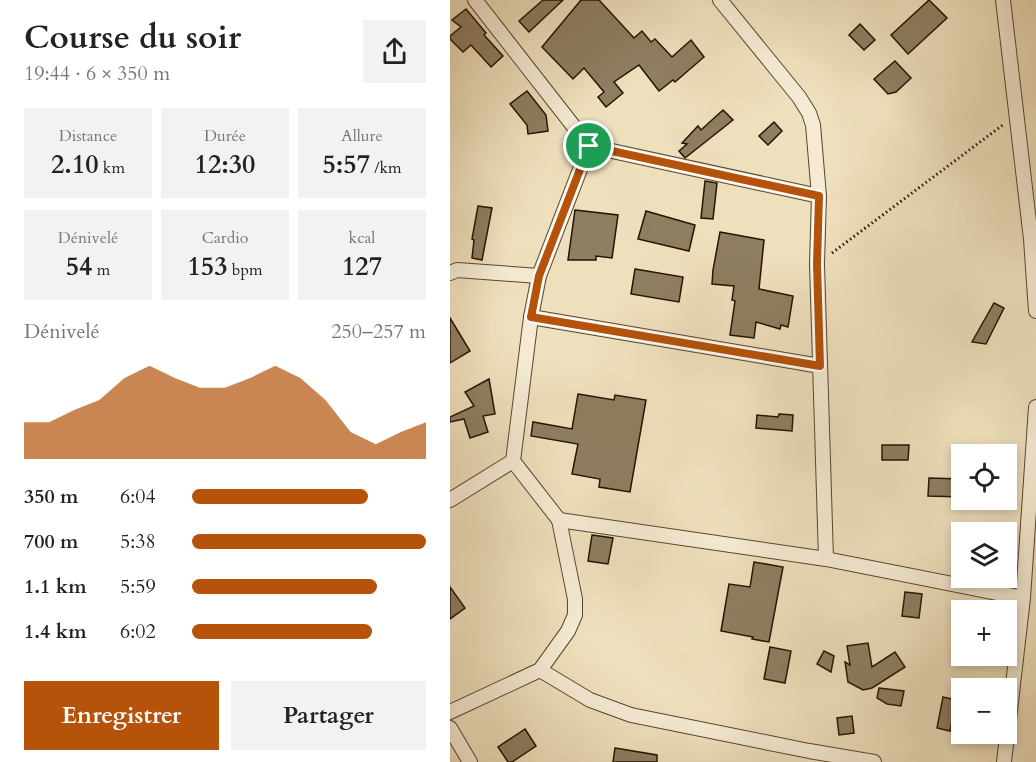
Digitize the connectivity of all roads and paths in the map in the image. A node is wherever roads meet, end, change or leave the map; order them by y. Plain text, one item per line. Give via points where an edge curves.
1 (474, 0) edge
2 (720, 0) edge
3 (1003, 0) edge
4 (1015, 116) junction
5 (589, 146) junction
6 (819, 196) junction
7 (1034, 239) edge
8 (817, 264) junction
9 (450, 273) edge
10 (539, 276) junction
11 (1036, 311) edge
12 (531, 317) junction
13 (820, 366) junction
14 (1036, 407) edge
15 (513, 461) junction
16 (450, 500) edge
17 (559, 519) junction
18 (826, 559) junction
19 (1023, 598) junction
20 (540, 670) junction
21 (450, 712) edge
22 (450, 728) edge
23 (808, 757) edge
24 (470, 762) edge
25 (874, 762) edge
26 (1004, 762) edge

1 - 5 street
2 - 6 street via 809,113
3 - 4 street
4 - 7 street
4 - 8 path
5 - 6 street
5 - 10 street
6 - 8 street
7 - 11 street
8 - 13 street
9 - 10 street via 457,270
10 - 12 street
12 - 13 street
12 - 15 street
13 - 18 street
14 - 19 street
15 - 16 street
15 - 17 street
17 - 18 street
17 - 20 street via 575,615
18 - 19 street
19 - 26 street
20 - 21 street
20 - 23 street via 590,700 631,715
22 - 24 street
23 - 25 street

